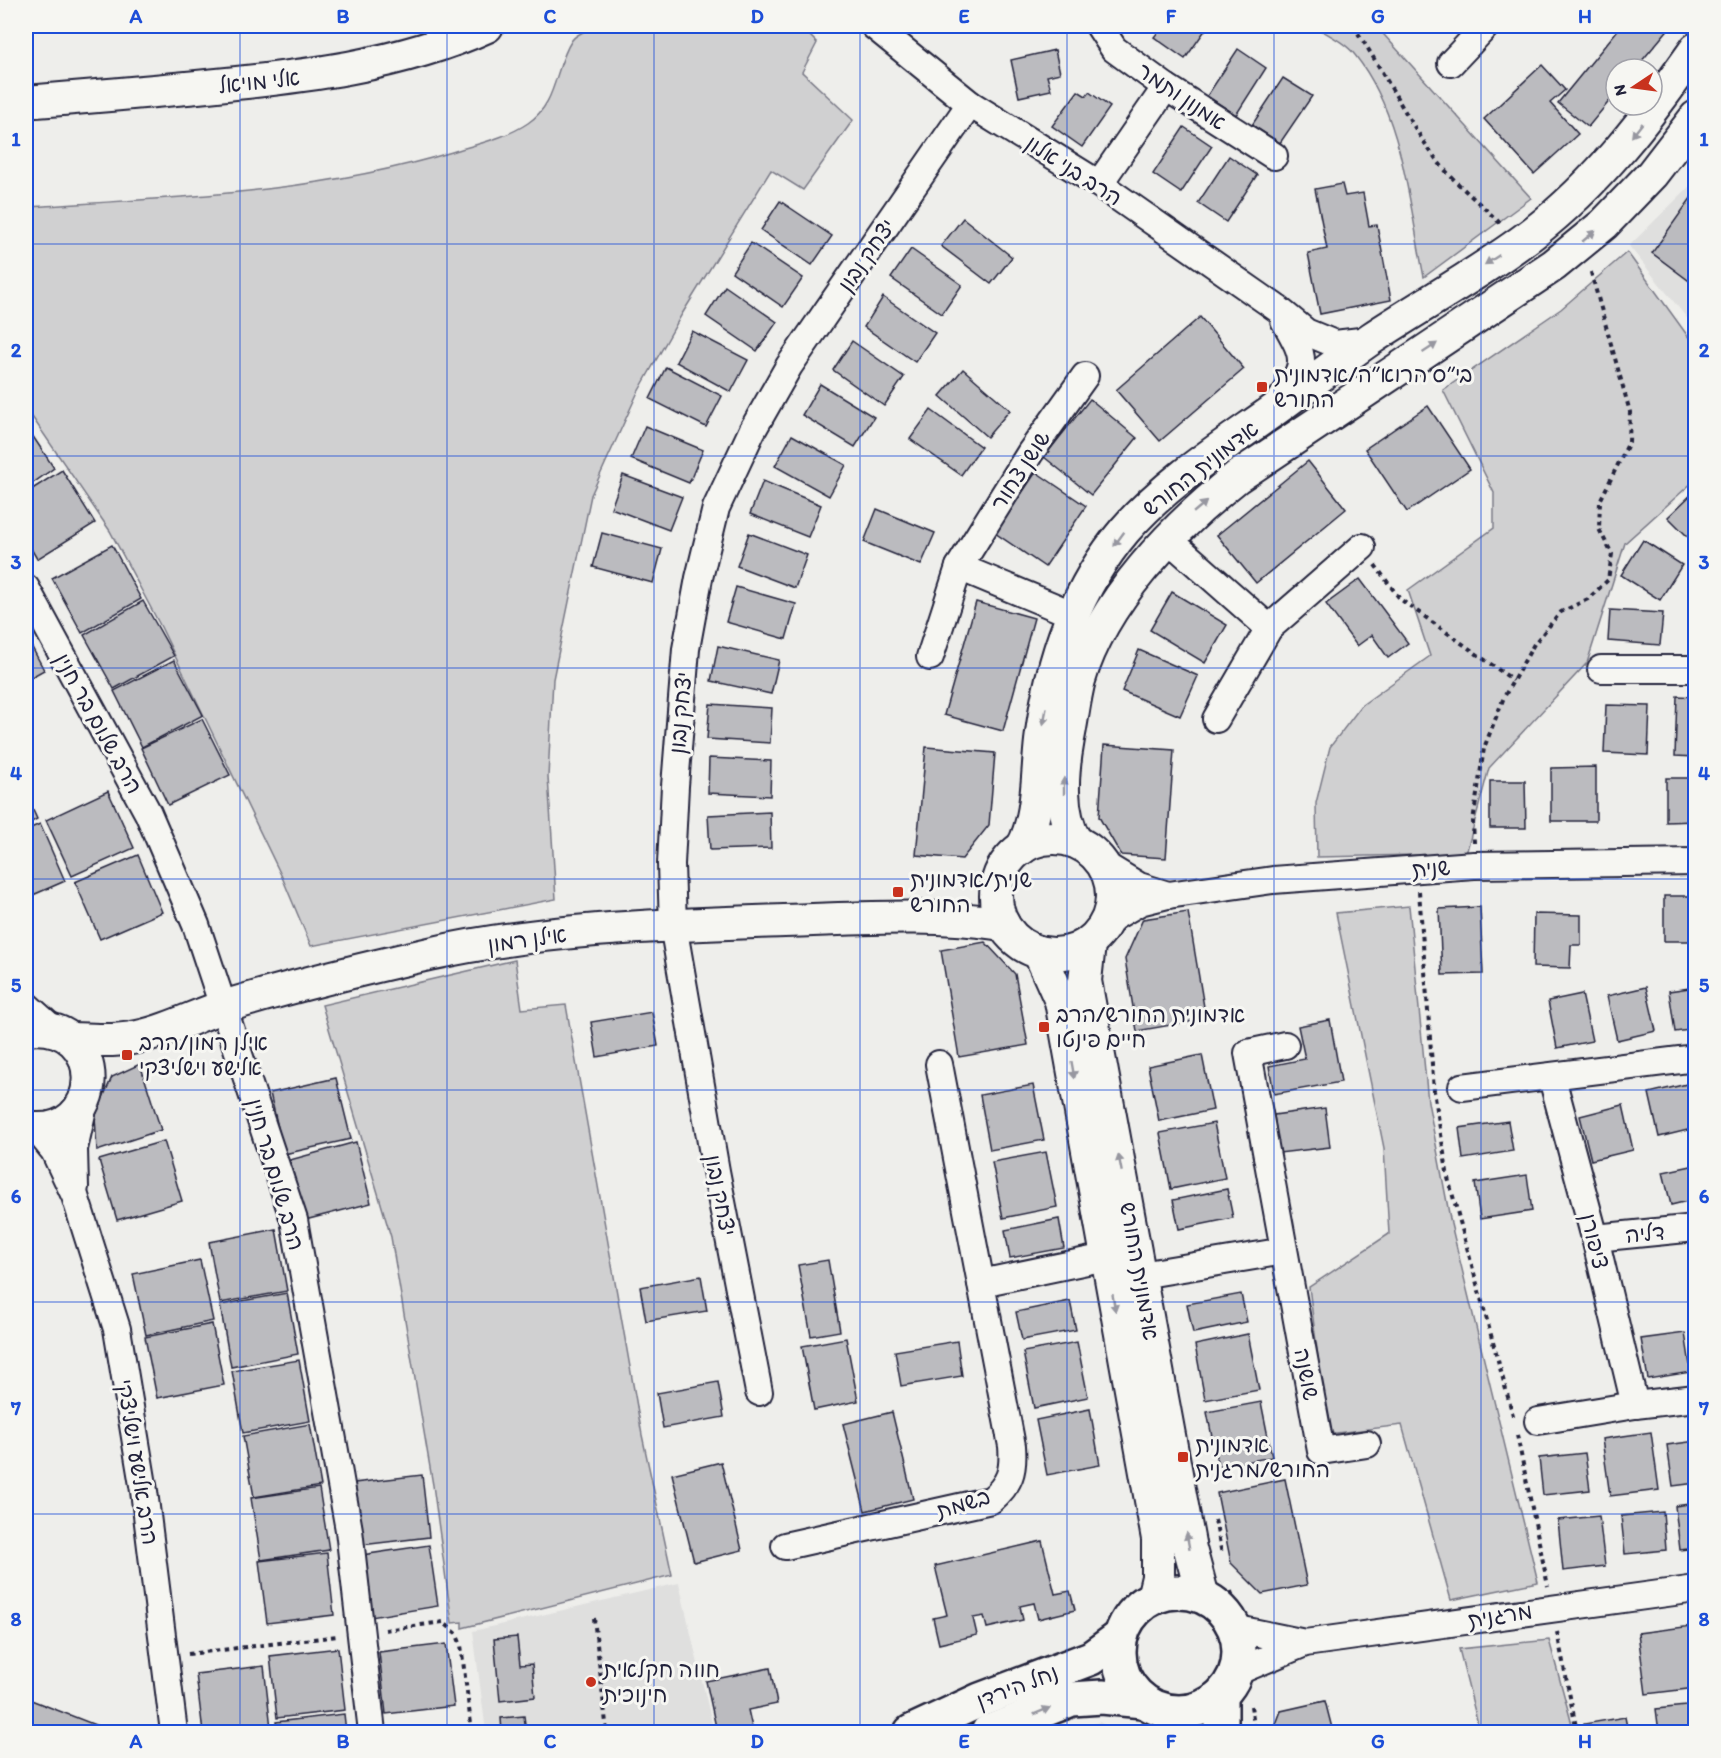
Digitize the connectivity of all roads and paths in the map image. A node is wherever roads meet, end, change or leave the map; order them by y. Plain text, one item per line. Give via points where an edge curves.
1 (486, 26) edge
2 (874, 26) edge
3 (1099, 26) edge
4 (1353, 26) edge
5 (1486, 26) edge
6 (1695, 49) edge
7 (1451, 63) dead end
8 (1166, 87) junction
9 (26, 102) edge
10 (970, 104) junction
11 (1695, 117) edge
12 (1274, 156) dead end
13 (1099, 184) junction
14 (1583, 241) junction
15 (1519, 242) junction
16 (1278, 309) junction
17 (1369, 340) junction
18 (1085, 376) dead end
19 (1272, 412) junction
20 (1167, 538) junction
21 (1362, 547) joint
22 (959, 567) junction
23 (26, 588) edge
24 (1072, 614) junction
25 (1269, 628) junction
26 (930, 657) dead end
27 (1601, 669) dead end
28 (1695, 669) edge
29 (1513, 680) junction
30 (1216, 719) dead end
31 (1076, 842) junction
32 (1022, 848) junction
33 (1695, 862) edge
34 (1102, 864) junction
35 (1474, 865) junction
36 (1417, 869) junction
37 (997, 882) junction
38 (1168, 895) junction
39 (921, 918) junction
40 (1003, 924) junction
41 (673, 925) junction
42 (1098, 932) junction
43 (1040, 954) junction
44 (26, 1005) edge
45 (225, 1006) junction
46 (50, 1032) edge
47 (146, 1035) junction
48 (1285, 1045) dead end
49 (1695, 1059) edge
50 (939, 1064) dead end
51 (1552, 1078) junction
52 (1462, 1087) dead end
53 (88, 1092) junction
54 (31, 1129) edge
55 (75, 1196) junction
56 (1695, 1228) edge
57 (1595, 1238) junction
58 (1284, 1251) junction
59 (1106, 1257) junction
60 (1141, 1275) junction
61 (981, 1283) junction
62 (759, 1392) dead end
63 (1695, 1398) edge
64 (1635, 1405) junction
65 (1538, 1421) dead end
66 (1367, 1444) dead end
67 (785, 1546) dead end
68 (1695, 1589) edge
69 (1203, 1597) junction
70 (1153, 1598) junction
71 (1552, 1607) junction
72 (594, 1618) dead end
73 (1233, 1628) junction
74 (1121, 1636) junction
75 (1305, 1643) junction
76 (1228, 1684) junction
77 (1167, 1715) edge
78 (174, 1732) edge
79 (372, 1732) edge
80 (607, 1732) edge
81 (911, 1732) edge
82 (988, 1732) edge
83 (1221, 1732) edge
84 (1576, 1732) edge

1 - 9 street, אלי מויאל via 453,41 376,63 298,78
2 - 10 street, הרב בני אלון
3 - 8 street, אמנון ותמר via 1114,49
4 - 15 path via 1401,109 1438,161
5 - 7 street
6 -> 15 street, אדמונית החורש via 1623,148 1578,195
8 - 12 street, אמנון ותמר
8 - 13 street
10 - 13 street, הרב בני אלון
10 - 41 street, יצחק נבון via 789,366 752,431 716,508 699,578 679,709 671,864
14 -> 11 street, אדמונית החורש via 1652,174
13 - 16 street, הרב בני אלון
20 -> 14 street, אדמונית החורש via 1237,477 1554,265
14 - 29 path via 1630,412 1629,442 1600,501 1599,529 1612,554 1608,580 1588,599 1560,612 1534,644
15 -> 17 street, אדמונית החורש
16 - 17 street, הרב בני אלון via 1306,332 1335,344
16 - 19 street, הרב בני אלון via 1301,349 1301,366 1294,383
17 - 19 street, אדמונית החורש
18 - 22 street, שושן צחור via 1030,453
19 -> 24 street, אדמונית החורש via 1155,498 1124,532 1082,592
20 - 25 street
31 -> 20 street, אדמונית החורש via 1064,816 1064,761 1079,680 1102,625
21 - 25 street
21 - 29 path via 1400,599
22 - 24 street
22 - 26 street, שושן צחור
23 - 45 street, הרב שלום בר חנין via 148,813 196,925
24 -> 32 street, אדמונית החורש via 1055,667 1042,732 1031,832
25 - 30 street
27 - 28 street
29 - 35 path via 1484,748 1473,821
31 - 32 street via 1048,838
31 - 34 street
32 - 37 street via 1006,862
33 - 35 street, שנית
34 - 38 street, שנית via 1139,886
34 - 42 street via 1113,893
35 - 36 street, שנית
36 - 38 street, שנית via 1273,880
36 - 71 path via 1434,1091 1448,1178 1515,1424
37 - 39 street, אילן רמון via 956,906
37 - 40 street via 996,903
38 - 42 street, שנית via 1140,902
39 - 40 street, אילן רמון
39 - 41 street, אילן רמון
40 - 43 street via 1015,940
41 - 45 street, אילן רמון via 538,935 431,953
41 - 62 street, יצחק נבון
42 - 43 street via 1065,954
60 -> 42 street, אדמונית החורש via 1086,981
43 -> 59 street, אדמונית החורש via 1061,1001
44 - 46 street
45 - 47 street, אילן רמון
45 - 79 street, הרב שלום בר חנין via 294,1220 349,1530
46 - 47 street, אילן רמון via 108,1041
46 - 53 street via 82,1052 88,1067
47 - 53 street, אילן רמון via 114,1058
48 - 58 street, שושנה via 1248,1053
49 - 51 street
50 - 61 street, בשמת
51 - 52 street
51 - 57 street, ציפורן
53 - 54 street, אילן רמון via 78,1112 66,1122 52,1128
53 - 55 street, הרב אלישע וישליצקי via 74,1149
54 - 55 street, הרב אלישע וישליצקי via 54,1151
55 - 78 street, הרב אלישע וישליצקי via 117,1329 144,1491
56 - 57 street, דליה
57 - 64 street, ציפורן
58 - 60 street
58 - 66 street, שושנה via 1322,1451
59 - 61 street
59 -> 70 street, אדמונית החורש via 1158,1539 1158,1577
69 -> 60 street, אדמונית החורש via 1190,1550
61 - 67 street, בשמת via 1012,1446 1014,1469 1005,1489 991,1500
63 - 64 street
64 - 65 street
68 - 71 street, מרגנית
69 - 70 main road via 1174,1593
69 - 73 main road via 1224,1613
70 - 74 main road via 1131,1617
71 - 75 street, מרגנית
71 - 84 path
72 - 80 path
73 - 75 street, מרגנית
73 - 76 main road via 1239,1647
74 - 77 main road via 1122,1672 1131,1688
74 - 81 main road, נחל הירדן via 1091,1658 980,1700
75 - 76 street, מרגנית
76 - 77 main road via 1203,1707
76 - 83 main road
82 -> 77 main road, נחל הירדן via 1072,1699 1102,1697

